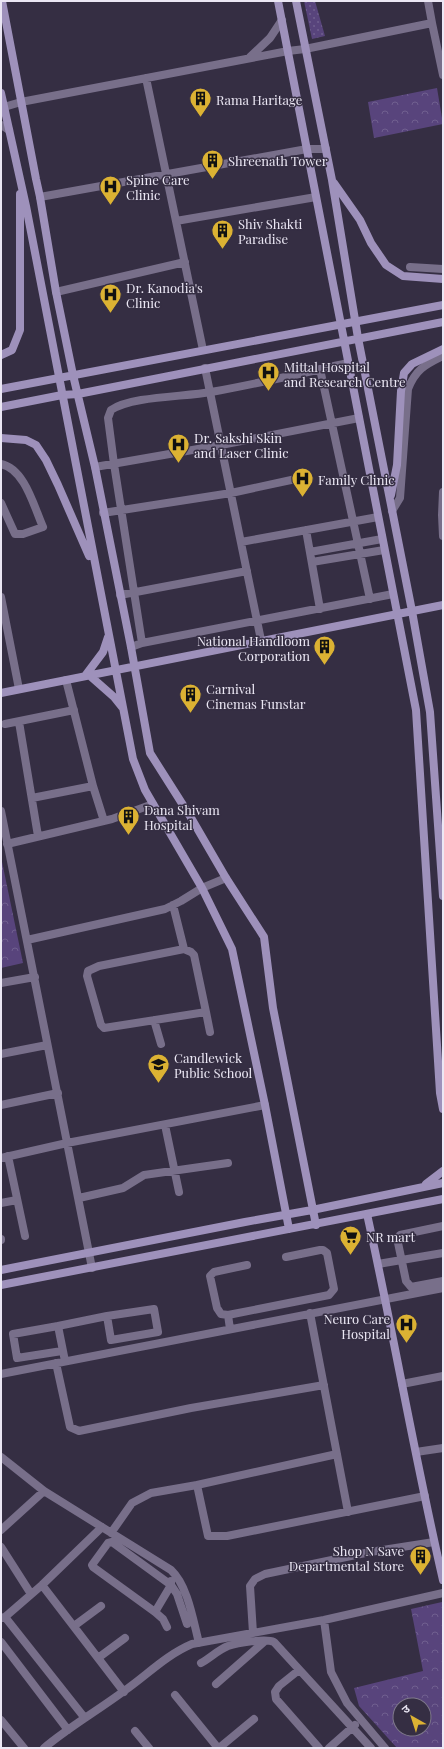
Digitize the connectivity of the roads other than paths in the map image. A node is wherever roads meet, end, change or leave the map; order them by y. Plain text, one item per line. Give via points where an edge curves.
1 (2, 1) edge
2 (278, 1) edge
3 (296, 1) edge
4 (428, 1) edge
5 (282, 20) junction
6 (432, 23) junction
7 (304, 49) junction
8 (288, 51) junction
9 (249, 58) junction
10 (443, 75) edge
11 (146, 78) junction
12 (1, 93) edge
13 (21, 102) junction
14 (2, 107) edge
15 (1, 125) edge
16 (9, 130) junction
17 (307, 148) junction
18 (326, 150) junction
19 (166, 173) junction
20 (20, 179) junction
21 (332, 180) junction
22 (40, 197) junction
23 (316, 197) junction
24 (176, 221) junction
25 (185, 262) junction
26 (410, 267) dead end
27 (443, 270) edge
28 (443, 279) edge
29 (56, 292) junction
30 (443, 305) edge
31 (355, 322) junction
32 (443, 322) edge
33 (341, 324) junction
34 (358, 338) junction
35 (344, 341) junction
36 (443, 349) edge
37 (204, 350) junction
38 (1, 355) edge
39 (443, 356) edge
40 (348, 363) junction
41 (205, 368) junction
42 (320, 369) junction
43 (73, 375) junction
44 (59, 378) junction
45 (1, 388) edge
46 (211, 392) junction
47 (78, 394) junction
48 (62, 395) junction
49 (1, 407) edge
50 (358, 418) junction
51 (331, 423) junction
52 (1, 438) edge
53 (221, 445) junction
54 (1, 464) edge
55 (114, 464) junction
56 (95, 467) junction
57 (305, 477) dead end
58 (443, 492) edge
59 (231, 493) junction
60 (390, 499) junction
61 (1, 503) edge
62 (121, 511) junction
63 (392, 511) junction
64 (103, 513) junction
65 (378, 517) junction
66 (353, 521) junction
67 (306, 530) junction
68 (443, 531) edge
69 (382, 539) junction
70 (241, 542) junction
71 (358, 543) junction
72 (384, 550) junction
73 (310, 552) junction
74 (360, 554) junction
75 (312, 562) junction
76 (95, 569) junction
77 (247, 572) junction
78 (133, 592) junction
79 (393, 594) junction
80 (120, 595) junction
81 (370, 599) junction
82 (1, 601) edge
83 (443, 605) edge
84 (320, 609) junction
85 (412, 611) junction
86 (396, 614) junction
87 (257, 621) junction
88 (109, 636) junction
89 (5, 640) edge
90 (261, 640) junction
91 (142, 643) junction
92 (131, 647) junction
93 (135, 666) junction
94 (115, 669) junction
95 (87, 675) junction
96 (66, 680) junction
97 (19, 689) junction
98 (1, 693) edge
99 (123, 708) junction
100 (74, 710) junction
101 (19, 722) junction
102 (5, 724) dead end
103 (93, 786) junction
104 (32, 798) junction
105 (153, 804) junction
106 (1, 811) edge
107 (104, 821) junction
108 (38, 836) junction
109 (7, 844) junction
110 (226, 878) junction
111 (202, 888) junction
112 (443, 896) edge
113 (173, 906) junction
114 (27, 940) junction
115 (184, 949) junction
116 (35, 977) junction
117 (1, 983) edge
118 (206, 1012) junction
119 (154, 1020) junction
120 (210, 1032) dead end
121 (161, 1044) dead end
122 (47, 1045) junction
123 (1, 1054) edge
124 (58, 1093) junction
125 (1, 1105) edge
126 (265, 1105) junction
127 (443, 1110) edge
128 (165, 1125) junction
129 (67, 1143) junction
130 (4, 1157) edge
131 (228, 1163) dead end
132 (175, 1171) junction
133 (443, 1171) edge
134 (443, 1183) edge
135 (422, 1187) junction
136 (179, 1192) dead end
137 (79, 1198) junction
138 (443, 1199) edge
139 (18, 1200) junction
140 (1, 1203) edge
141 (312, 1210) junction
142 (286, 1214) junction
143 (367, 1214) junction
144 (316, 1225) junction
145 (443, 1226) edge
146 (289, 1229) junction
147 (25, 1236) dead end
148 (88, 1252) junction
149 (443, 1253) edge
150 (286, 1257) dead end
151 (402, 1260) junction
152 (378, 1264) junction
153 (247, 1265) dead end
154 (92, 1268) junction
155 (1, 1270) edge
156 (443, 1281) edge
157 (1, 1285) edge
158 (443, 1288) edge
159 (386, 1298) junction
160 (310, 1313) junction
161 (228, 1315) junction
162 (107, 1316) junction
163 (58, 1326) junction
164 (230, 1329) junction
165 (62, 1350) junction
166 (65, 1361) junction
167 (56, 1363) junction
168 (1, 1374) edge
169 (443, 1376) edge
170 (402, 1384) junction
171 (324, 1385) junction
172 (443, 1448) edge
173 (416, 1452) junction
174 (337, 1454) junction
175 (1, 1457) edge
176 (197, 1485) junction
177 (44, 1491) junction
178 (424, 1496) junction
179 (348, 1512) junction
180 (102, 1527) junction
181 (1, 1530) edge
182 (111, 1533) junction
183 (434, 1542) junction
184 (1, 1547) edge
185 (175, 1573) junction
186 (443, 1580) edge
187 (42, 1585) junction
188 (171, 1585) junction
189 (443, 1593) edge
190 (31, 1594) junction
191 (101, 1606) dead end
192 (155, 1612) junction
193 (3, 1617) edge
194 (324, 1620) junction
195 (187, 1624) dead end
196 (74, 1626) junction
197 (167, 1627) dead end
198 (253, 1633) junction
199 (125, 1638) dead end
200 (265, 1640) junction
201 (1, 1642) edge
202 (199, 1642) junction
203 (98, 1658) junction
204 (201, 1663) dead end
205 (299, 1670) junction
206 (216, 1684) dead end
207 (124, 1692) junction
208 (175, 1695) dead end
209 (84, 1717) junction
210 (254, 1719) dead end
211 (1, 1720) edge
212 (360, 1720) junction
213 (352, 1727) junction
214 (68, 1730) junction
215 (135, 1730) dead end
216 (24, 1748) edge
217 (44, 1748) edge
218 (148, 1748) edge
219 (218, 1748) edge
220 (319, 1748) edge
221 (328, 1748) edge
222 (371, 1748) edge
223 (385, 1748) edge

1 - 13 street
2 - 5 street
3 - 7 street
4 - 6 street
5 - 8 street
5 - 9 street via 270,38
6 - 7 street
6 - 10 street
7 - 8 street
7 - 18 street
8 - 9 street
8 - 17 street
9 - 11 street
11 - 13 street
11 - 19 street
12 - 14 street
13 - 14 street
13 - 22 street
14 - 16 street
15 - 16 street
16 - 20 street
17 - 18 street
17 - 19 street
17 - 23 street
18 - 21 street
19 - 22 street
19 - 24 street
20 - 38 street via 20,330 12,350
20 - 44 street
21 - 28 street via 360,220 386,266 403,276
21 - 31 street
22 - 29 street
23 - 24 street
23 - 33 street
24 - 25 street
25 - 29 street
25 - 37 street
26 - 27 street
29 - 43 street
30 - 31 street
31 - 33 street
31 - 34 street
32 - 34 street
33 - 35 street
33 - 37 street
34 - 35 street
34 - 60 street
35 - 40 street
35 - 41 street
36 - 60 street via 412,364 404,373 397,465
37 - 43 street
39 - 63 street via 420,370 413,377 408,389 400,498
40 - 42 street
40 - 50 street
41 - 46 street
41 - 47 street
42 - 46 street
42 - 51 street
43 - 44 street
43 - 47 street
44 - 45 street
44 - 48 street
46 - 53 street
46 - 55 street via 132,402 118,405 111,410 108,418
47 - 48 street
47 - 56 street
48 - 49 street
48 - 76 street
50 - 51 street
50 - 65 street
51 - 53 street
51 - 66 street
52 - 76 street via 26,440 36,445 58,485
53 - 55 street
53 - 59 street
54 - 61 street via 8,466 22,479 43,527 15,534
55 - 56 street
55 - 62 street
56 - 64 street
57 - 59 street
58 - 68 street
59 - 62 street
59 - 70 street
60 - 63 street
62 - 64 street
62 - 78 street
63 - 85 street
64 - 80 street
65 - 66 street
65 - 69 street
66 - 67 street
66 - 71 street
67 - 70 street
67 - 73 street
69 - 71 street
69 - 72 street
70 - 77 street
71 - 73 street
71 - 74 street
72 - 74 street
72 - 79 street
73 - 75 street
74 - 75 street
74 - 81 street
75 - 84 street
76 - 88 street
77 - 78 street
77 - 87 street
78 - 80 street
78 - 91 street
79 - 81 street
79 - 86 street
80 - 92 street
81 - 84 street
82 - 89 street
83 - 85 street
84 - 87 street
85 - 86 street
85 - 112 street via 430,712
86 - 90 street
86 - 127 street via 416,710
87 - 90 street
87 - 91 street
88 - 94 street
88 - 95 street via 103,652
89 - 97 street
90 - 93 street
91 - 92 street
92 - 93 street
93 - 94 street
93 - 110 street via 150,754
94 - 95 street
94 - 99 street
95 - 96 street
95 - 99 street via 110,693
96 - 97 street
96 - 100 street
97 - 98 street
99 - 105 street via 133,759
100 - 101 street
100 - 103 street
101 - 102 street
101 - 104 street
103 - 104 street
103 - 107 street
104 - 108 street
105 - 107 street
105 - 111 street
106 - 109 street
107 - 108 street
108 - 109 street
109 - 114 street
110 - 111 street
110 - 141 street via 264,937 273,1008
111 - 113 street
111 - 126 street via 232,949
113 - 114 street
113 - 115 street
114 - 116 street
115 - 118 street via 194,955
115 - 119 street via 99,966 88,971 87,976 104,1028
116 - 117 street
116 - 122 street
118 - 119 street
118 - 120 street
119 - 121 street
122 - 123 street
122 - 124 street
124 - 125 street
124 - 129 street
126 - 128 street
126 - 142 street
128 - 129 street
128 - 132 street
129 - 130 street
129 - 137 street
130 - 139 street
131 - 132 street
132 - 136 street
132 - 137 street via 144,1175 123,1188
133 - 135 street
134 - 135 street
135 - 141 street
137 - 148 street
138 - 143 street
139 - 140 street
139 - 147 street
141 - 142 street
141 - 144 street
142 - 146 street
142 - 148 street
143 - 144 street
143 - 152 street
144 - 146 street
145 - 151 street via 398,1236
146 - 154 street
148 - 154 street
148 - 155 street
149 - 151 street
150 - 161 street via 320,1250 327,1253 334,1289 332,1293
151 - 152 street
151 - 156 street via 406,1281 411,1287
152 - 159 street
153 - 161 street via 214,1272 210,1276 219,1312
154 - 157 street
158 - 159 street
159 - 160 street
159 - 170 street
160 - 164 street
160 - 171 street
161 - 164 street
162 - 162 street via 111,1340 158,1332 154,1308
162 - 163 street
163 - 165 street
163 - 165 street via 13,1334 17,1358
164 - 166 street
165 - 166 street
166 - 167 street
167 - 168 street
167 - 171 street via 70,1427 79,1431
169 - 170 street
170 - 173 street
171 - 174 street
172 - 173 street
173 - 178 street
174 - 176 street
174 - 179 street
175 - 177 street
176 - 179 street via 208,1536 227,1536
176 - 182 street via 151,1493 132,1503
177 - 180 street
177 - 181 street
178 - 179 street
178 - 183 street
180 - 182 street
180 - 187 street
182 - 185 street
183 - 186 street
183 - 198 street via 370,1552 265,1574 255,1579 250,1586
184 - 190 street
185 - 188 street
185 - 202 street via 187,1596
187 - 190 street
187 - 196 street
188 - 192 street
188 - 192 street via 112,1542 108,1543 92,1565
188 - 195 street via 178,1594
189 - 194 street
190 - 193 street
191 - 196 street
192 - 197 street
193 - 209 street
194 - 198 street
194 - 212 street via 331,1672 347,1703
196 - 203 street
198 - 202 street
199 - 203 street
200 - 204 street via 228,1646
200 - 205 street via 274,1642
200 - 206 street
201 - 214 street
202 - 207 street via 177,1650
203 - 207 street
205 - 213 street
205 - 220 street via 279,1686 275,1692 276,1699
207 - 209 street
208 - 219 street
209 - 214 street
210 - 219 street
211 - 216 street
212 - 213 street
212 - 223 street
213 - 221 street
213 - 222 street
214 - 217 street
215 - 218 street

